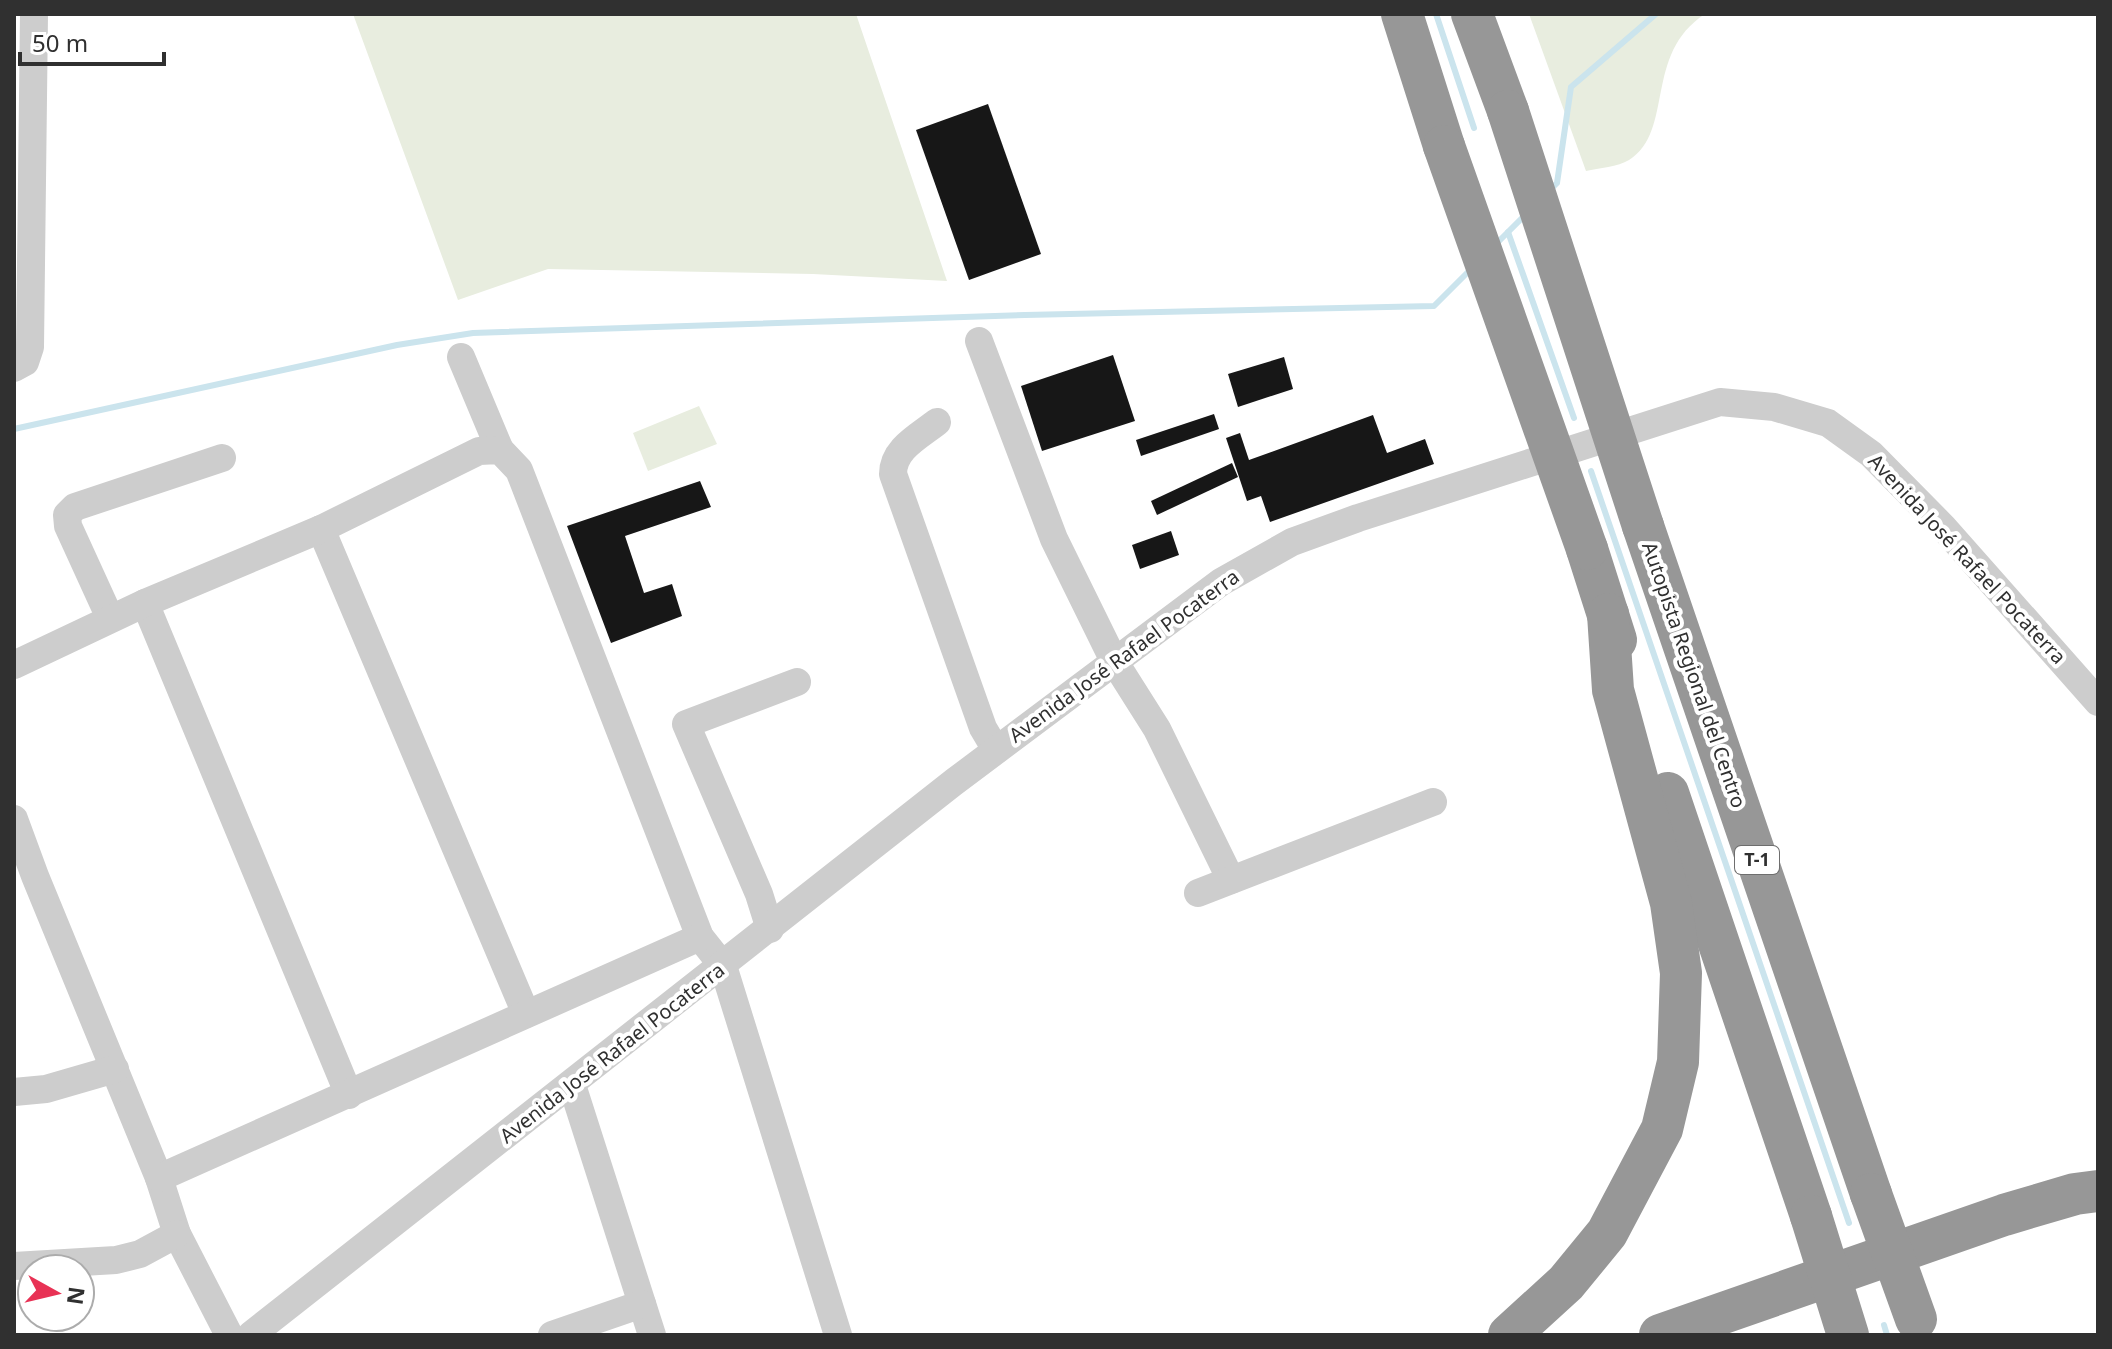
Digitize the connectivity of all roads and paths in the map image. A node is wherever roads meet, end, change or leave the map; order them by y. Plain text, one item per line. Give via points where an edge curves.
1 (34, 14) edge
2 (1402, 14) edge
3 (1472, 14) edge
4 (1492, 14) edge
5 (1504, 101) junction
6 (979, 341) dead end
7 (461, 357) dead end
8 (14, 368) edge
9 (937, 422) dead end
10 (500, 450) junction
11 (222, 458) dead end
12 (321, 529) junction
13 (145, 603) junction
14 (1608, 614) junction
15 (110, 618) junction
16 (1114, 661) junction
17 (14, 665) edge
18 (797, 682) dead end
19 (2098, 702) edge
20 (996, 750) junction
21 (1433, 802) dead end
22 (14, 819) edge
23 (1231, 880) junction
24 (24, 881) edge
25 (1198, 893) dead end
26 (770, 929) junction
27 (700, 937) junction
28 (723, 966) junction
29 (526, 1014) junction
30 (115, 1069) junction
31 (572, 1085) junction
32 (14, 1092) edge
33 (349, 1095) junction
34 (159, 1178) junction
35 (2098, 1191) edge
36 (2098, 1212) edge
37 (177, 1234) junction
38 (14, 1266) edge
39 (642, 1304) junction
40 (1920, 1328) edge
41 (229, 1335) edge
42 (251, 1335) edge
43 (552, 1335) edge
44 (652, 1335) edge
45 (838, 1335) edge
46 (1509, 1335) edge
47 (1660, 1335) edge
48 (1715, 1335) edge
49 (1848, 1335) edge

1 - 8 street via 30,347 25,362
2 - 14 highway, bridge
3 - 5 highway, Autopista Regional del Centro / T-1
4 - 5 highway via 1500,36
5 - 40 highway, Autopista Regional del Centro / T-1, bridge via 1643,526
6 - 16 street via 1054,539
7 - 10 street
9 - 20 street via 898,453 893,474 983,728
10 - 12 street via 479,451
10 - 27 street via 519,470
11 - 15 street via 75,507 67,515
12 - 13 street
12 - 29 street
13 - 15 street
13 - 33 street
14 - 46 highway via 1613,690 1671,903 1681,973 1678,1062 1662,1129 1607,1233 1566,1283
14 - 49 highway, bridge
15 - 17 street
16 - 19 street, Avenida José Rafael Pocaterra via 1221,582 1292,542 1720,402 1774,407 1828,423 1871,454
16 - 20 street, Avenida José Rafael Pocaterra
16 - 23 street via 1157,729
18 - 26 street via 686,724
20 - 26 street, Avenida José Rafael Pocaterra
21 - 23 street
22 - 24 street
23 - 25 street
24 - 30 street
26 - 28 street, Avenida José Rafael Pocaterra
27 - 28 street
27 - 29 street
28 - 31 street, Avenida José Rafael Pocaterra
28 - 45 street
29 - 33 street
30 - 32 street via 46,1089
30 - 34 street
31 - 39 street
31 - 42 street, Avenida José Rafael Pocaterra
33 - 34 street
34 - 37 street
35 - 47 highway via 2004,1215
36 - 48 highway via 2014,1232
37 - 38 street via 116,1260
37 - 41 street
39 - 43 street
39 - 44 street

